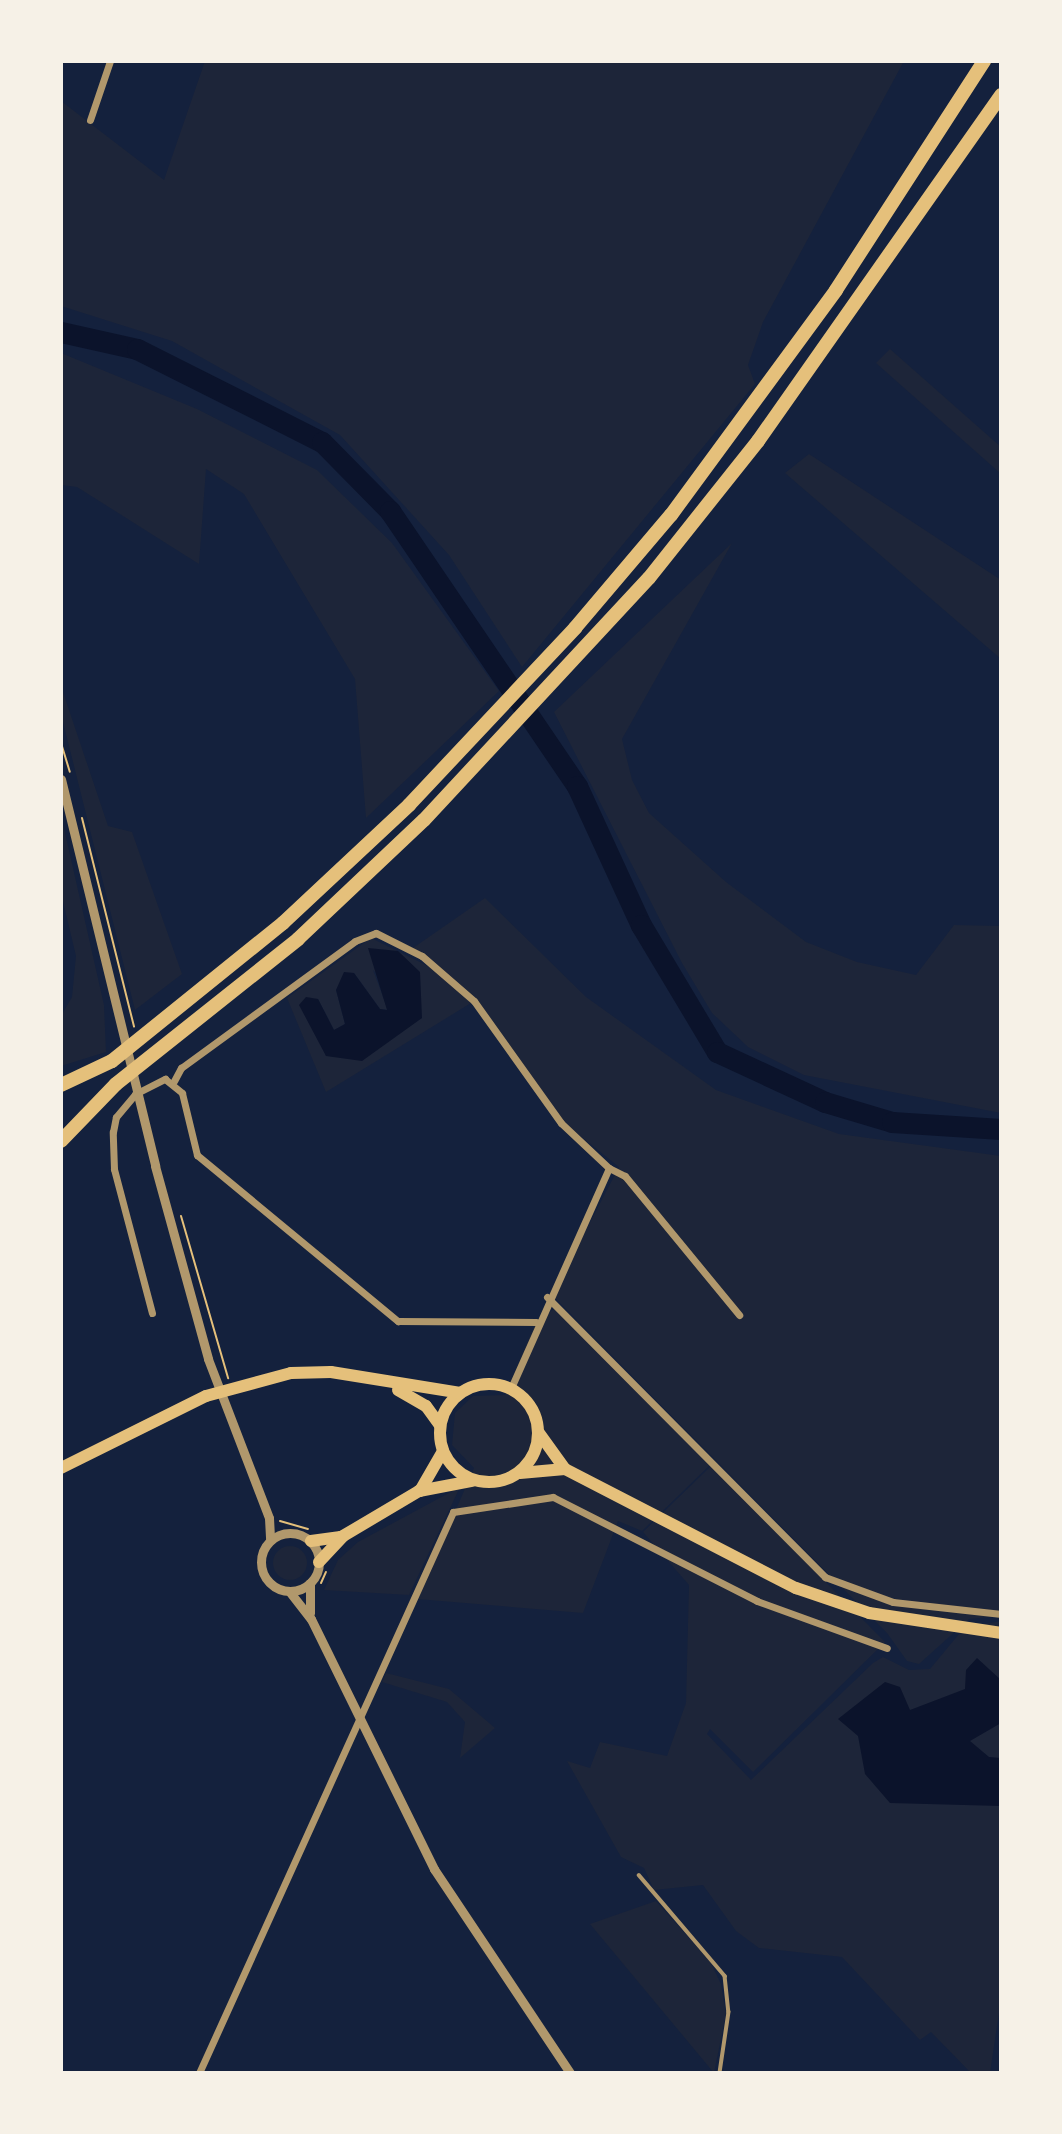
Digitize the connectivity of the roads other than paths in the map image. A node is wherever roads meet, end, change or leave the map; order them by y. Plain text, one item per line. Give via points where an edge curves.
1 (110, 61) edge
2 (978, 61) edge
3 (984, 61) edge
4 (1001, 95) edge
5 (90, 120) dead end
6 (945, 120) junction
7 (61, 779) edge
8 (174, 1081) junction
9 (61, 1085) edge
10 (61, 1141) edge
11 (609, 1168) junction
12 (547, 1297) junction
13 (152, 1313) dead end
14 (739, 1315) dead end
15 (536, 1322) junction
16 (373, 1378) junction
17 (510, 1388) junction
18 (460, 1393) junction
19 (440, 1425) junction
20 (539, 1433) junction
21 (443, 1451) junction
22 (61, 1468) edge
23 (565, 1468) junction
24 (515, 1475) junction
25 (479, 1481) junction
26 (419, 1491) junction
27 (272, 1517) junction
28 (284, 1533) junction
29 (343, 1536) junction
30 (314, 1537) junction
31 (270, 1540) junction
32 (324, 1565) junction
33 (310, 1584) junction
34 (289, 1591) junction
35 (1001, 1614) edge
36 (311, 1619) junction
37 (1001, 1633) edge
38 (887, 1648) dead end
39 (358, 1723) junction
40 (639, 1875) dead end
41 (199, 2073) edge
42 (570, 2073) edge
43 (720, 2073) edge

1 - 5 street
2 - 6 highway
3 - 6 highway
4 - 10 highway via 758,441 611,618 424,820 298,939 116,1084
6 - 9 highway via 836,290 719,451 575,628 410,805 194,998 112,1061
7 - 27 street via 155,1166 208,1359
8 - 11 street via 181,1068 355,941 376,933 422,956 474,1001 561,1123
8 - 13 street via 154,1081 135,1094 116,1117 113,1132 114,1169
8 - 15 street via 197,1155 398,1321
11 - 12 street
11 - 14 street via 625,1176
12 - 15 street
12 - 35 street via 825,1577 893,1602
15 - 17 street
16 - 18 main road
16 - 19 main road via 419,1400
16 - 22 main road via 331,1372 250,1381 167,1413
17 - 18 main road via 485,1384
17 - 20 main road via 531,1407
18 - 19 main road
19 - 21 main road
20 - 23 main road
20 - 24 main road via 535,1452
21 - 25 main road via 461,1474
21 - 26 main road
23 - 24 main road
23 - 37 main road via 817,1597 899,1619
24 - 25 main road
25 - 26 main road
26 - 29 main road
27 - 28 street
27 - 31 street
28 - 30 street
28 - 31 street
29 - 30 main road
29 - 32 main road
30 - 32 street
31 - 34 street via 261,1554 262,1573
32 - 33 street
33 - 34 street
33 - 36 street
34 - 36 street
36 - 39 street
38 - 39 street via 757,1601 563,1501 535,1496 453,1512
39 - 41 street
39 - 42 street via 434,1869
40 - 43 lane via 725,1976 729,2024

